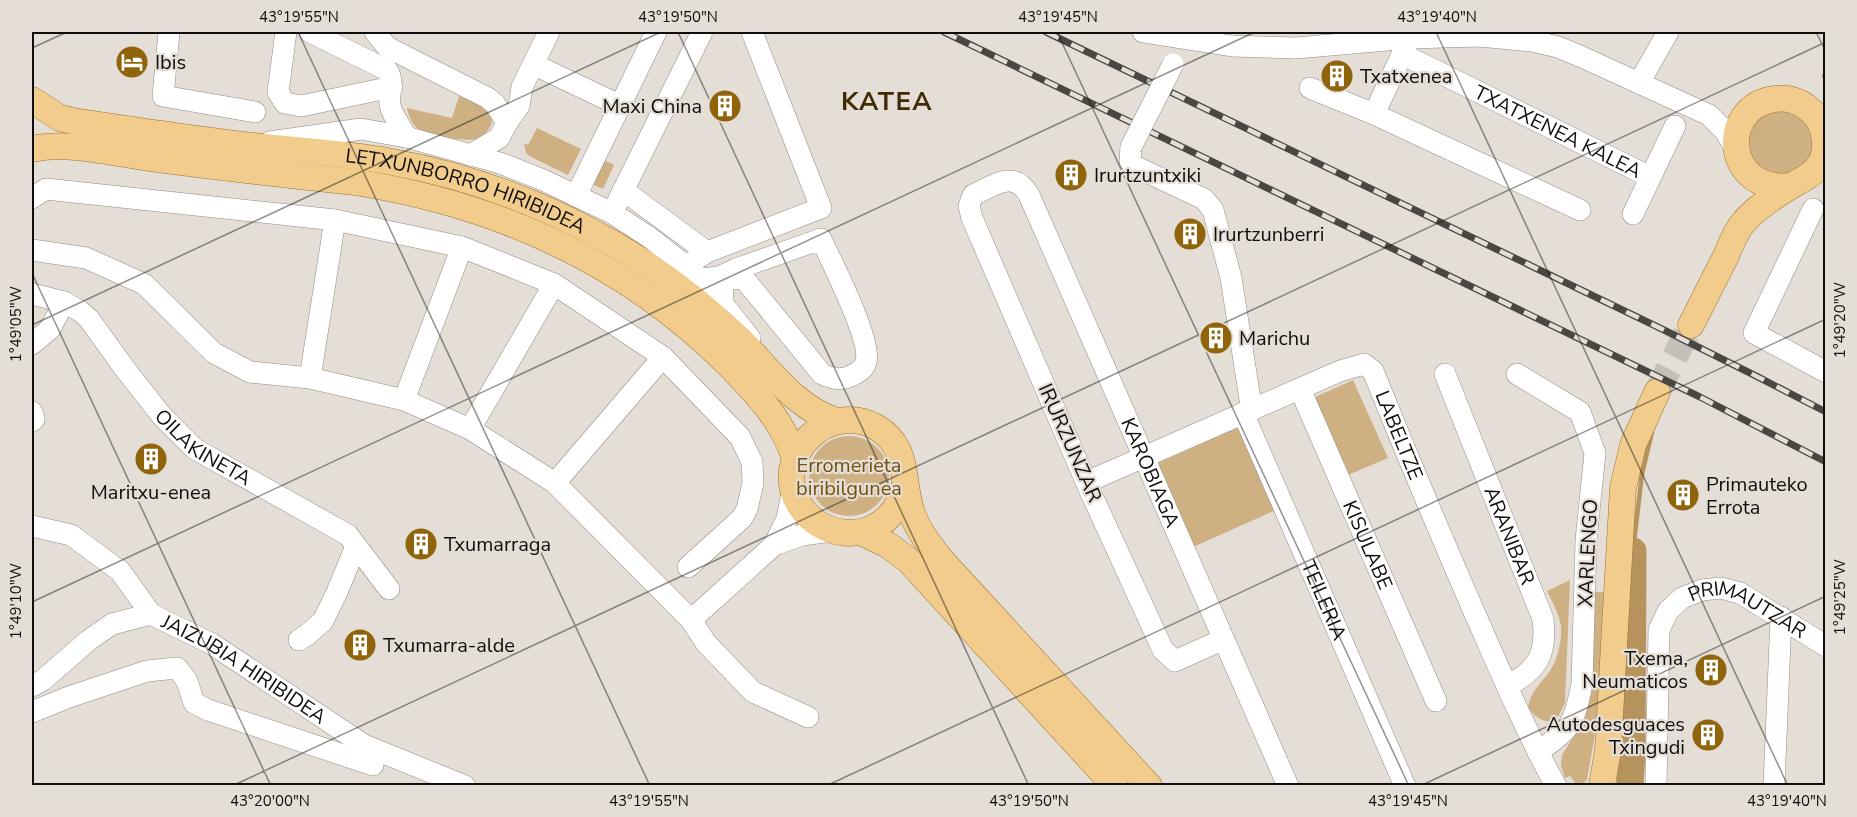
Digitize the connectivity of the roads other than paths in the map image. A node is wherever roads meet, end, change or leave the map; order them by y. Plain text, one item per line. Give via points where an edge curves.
1 (169, 32) edge
2 (286, 32) edge
3 (310, 32) edge
4 (375, 32) edge
5 (549, 32) edge
6 (656, 32) edge
7 (702, 32) edge
8 (752, 32) edge
9 (1143, 32) edge
10 (1668, 32) edge
11 (1201, 37) edge
12 (1172, 38) junction
13 (1406, 46) junction
14 (533, 64) junction
15 (1639, 83) junction
16 (1310, 88) dead end
17 (391, 95) junction
18 (32, 100) edge
19 (621, 106) junction
20 (1754, 107) junction
21 (255, 112) dead end
22 (1374, 114) junction
23 (1709, 116) junction
24 (1675, 126) dead end
25 (361, 129) junction
26 (503, 131) junction
27 (406, 137) junction
28 (251, 146) junction
29 (1825, 146) edge
30 (32, 149) edge
31 (470, 154) junction
32 (1738, 157) junction
33 (512, 168) junction
34 (1650, 177) junction
35 (1826, 182) edge
36 (999, 183) joint
37 (1795, 185) junction
38 (623, 190) junction
39 (576, 196) junction
40 (32, 198) edge
41 (1813, 209) dead end
42 (1580, 210) dead end
43 (612, 213) junction
44 (1633, 214) dead end
45 (334, 220) junction
46 (1740, 226) junction
47 (462, 246) junction
48 (32, 250) edge
49 (707, 252) junction
50 (693, 273) junction
51 (554, 284) junction
52 (32, 294) edge
53 (64, 302) junction
54 (722, 302) junction
55 (1691, 325) tunnel mouth
56 (32, 344) edge
57 (663, 357) junction
58 (766, 367) junction
59 (1826, 372) edge
60 (1445, 374) dead end
61 (1517, 374) dead end
62 (310, 378) junction
63 (1300, 389) junction
64 (1657, 392) tunnel mouth
65 (404, 400) junction
66 (1249, 411) junction
67 (32, 412) edge
68 (32, 421) edge
69 (837, 421) junction
70 (470, 429) junction
71 (1144, 457) junction
72 (795, 459) junction
73 (1087, 482) junction
74 (555, 483) junction
75 (905, 484) junction
76 (793, 488) junction
77 (32, 526) edge
78 (831, 531) junction
79 (861, 532) junction
80 (774, 545) junction
81 (356, 546) junction
82 (688, 567) dead end
83 (389, 589) dead end
84 (151, 614) junction
85 (1781, 617) junction
86 (691, 620) junction
87 (1224, 639) junction
88 (299, 640) dead end
89 (1826, 646) edge
90 (32, 686) edge
91 (1507, 686) junction
92 (1436, 701) dead end
93 (32, 712) edge
94 (808, 717) dead end
95 (1538, 752) junction
96 (373, 765) dead end
97 (465, 786) edge
98 (1115, 786) edge
99 (1149, 786) edge
100 (1288, 786) edge
101 (1405, 786) edge
102 (1556, 786) edge
103 (1602, 786) edge
104 (1656, 786) edge
105 (1774, 786) edge

1 - 21 street via 163,96
2 - 17 street via 278,92 285,103 301,106
3 - 17 street via 387,70 391,76
4 - 26 street via 387,47 488,98 495,104
5 - 14 street
6 - 19 street
7 - 38 street
8 - 49 street via 821,208
9 - 12 street
10 - 15 street
11 - 12 street
11 - 13 street via 1232,46
12 - 66 street, TEILERIA, bridge via 1173,64 1131,147 1130,160 1134,166 1204,199 1213,210 1231,278 1251,399
13 - 15 street via 1479,36 1532,42 1558,47
13 - 22 street
13 - 34 street, TXATXENEA KALEA
14 - 19 street
14 - 26 street via 522,87 519,106
15 - 23 street
16 - 22 street
17 - 25 street
17 - 27 street
18 - 28 main road, LETXUNBORRO HIRIBIDEA via 73,121
19 - 39 street
20 - 23 street
20 - 29 main road via 1778,98 1802,104 1819,121
20 - 32 main road via 1739,126
22 - 42 street
23 - 32 street via 1725,131
24 - 34 street
25 - 27 street
25 - 28 street
26 - 31 street
26 - 33 street
27 - 31 street
28 - 58 main road, LETXUNBORRO HIRIBIDEA via 352,156 430,170 542,207 646,264 709,312
29 - 37 main road via 1815,172
30 - 72 main road, LETXUNBORRO HIRIBIDEA via 66,146 382,186 463,206 533,231 632,285 692,331 768,407
31 - 33 street
32 - 37 main road via 1747,172 1767,186
32 - 46 main road via 1743,195
33 - 39 street
34 - 44 street
35 - 37 main road
36 - 71 street, KAROBIAGA via 1014,180 1029,195
36 - 73 street, IRURZUNZAR via 974,195 969,206 972,218
37 - 46 main road
38 - 43 street
38 - 49 street
39 - 43 street
40 - 45 street via 46,189
41 - 59 street via 1754,333
43 - 50 street
45 - 47 street
45 - 62 street
46 - 55 main road
47 - 51 street
47 - 65 street
48 - 62 street via 86,258 144,284 214,353 250,372
49 - 50 street
50 - 54 street
50 - 54 street via 719,277 821,239 866,346 866,362 862,370 839,380 822,374 741,278 728,279 723,286
51 - 57 street
51 - 70 street
52 - 53 street, OILAKINETA
53 - 56 street via 50,329
53 - 81 street, OILAKINETA via 90,319 161,415 195,449 348,535
54 - 58 street via 749,336
57 - 74 street
57 - 82 street via 740,436 752,462 753,483 742,518
58 - 69 main road, LETXUNBORRO HIRIBIDEA via 814,413
60 - 91 street, ARANIBAR via 1543,619 1545,638 1541,655 1531,670
61 - 95 street, XARLENGO via 1580,412 1594,453 1586,540 1582,684 1572,722
62 - 65 street
63 - 66 street, LABELTZE
63 - 91 street, LABELTZE via 1353,366 1364,364 1373,371
63 - 92 street, KISULABE
64 - 103 main road via 1633,445 1623,488 1608,750
65 - 70 street
66 - 71 street, LABELTZE
66 - 101 street, TEILERIA
67 - 68 street
69 - 72 main road via 810,435
69 - 75 main road via 860,421 889,436 905,469
70 - 74 street
71 - 73 street, LABELTZE
71 - 87 street, KAROBIAGA
72 - 76 main road
73 - 87 street, IRURZUNZAR via 1163,650 1175,662
74 - 86 street
75 - 79 main road via 902,497 886,520
75 - 99 main road via 916,525 938,555
76 - 78 main road via 806,514
76 - 80 street via 787,519
77 - 84 street via 71,535 120,571
78 - 79 main road
78 - 80 street via 802,535
79 - 98 main road via 908,560
80 - 86 street
81 - 83 street, OILAKINETA
81 - 88 street via 323,621
84 - 90 street, JAIZUBIA HIRIBIDEA via 112,624
84 - 97 street, JAIZUBIA HIRIBIDEA via 212,644 364,746
85 - 89 street, PRIMAUTZAR
85 - 104 street, PRIMAUTZAR via 1740,593 1721,588 1682,598 1668,611 1659,630
85 - 105 street
86 - 94 street via 706,643 753,692
87 - 100 street, KAROBIAGA
91 - 95 street, LABELTZE
93 - 96 street via 147,671 177,668 194,703 208,710
95 - 102 street, LABELTZE

